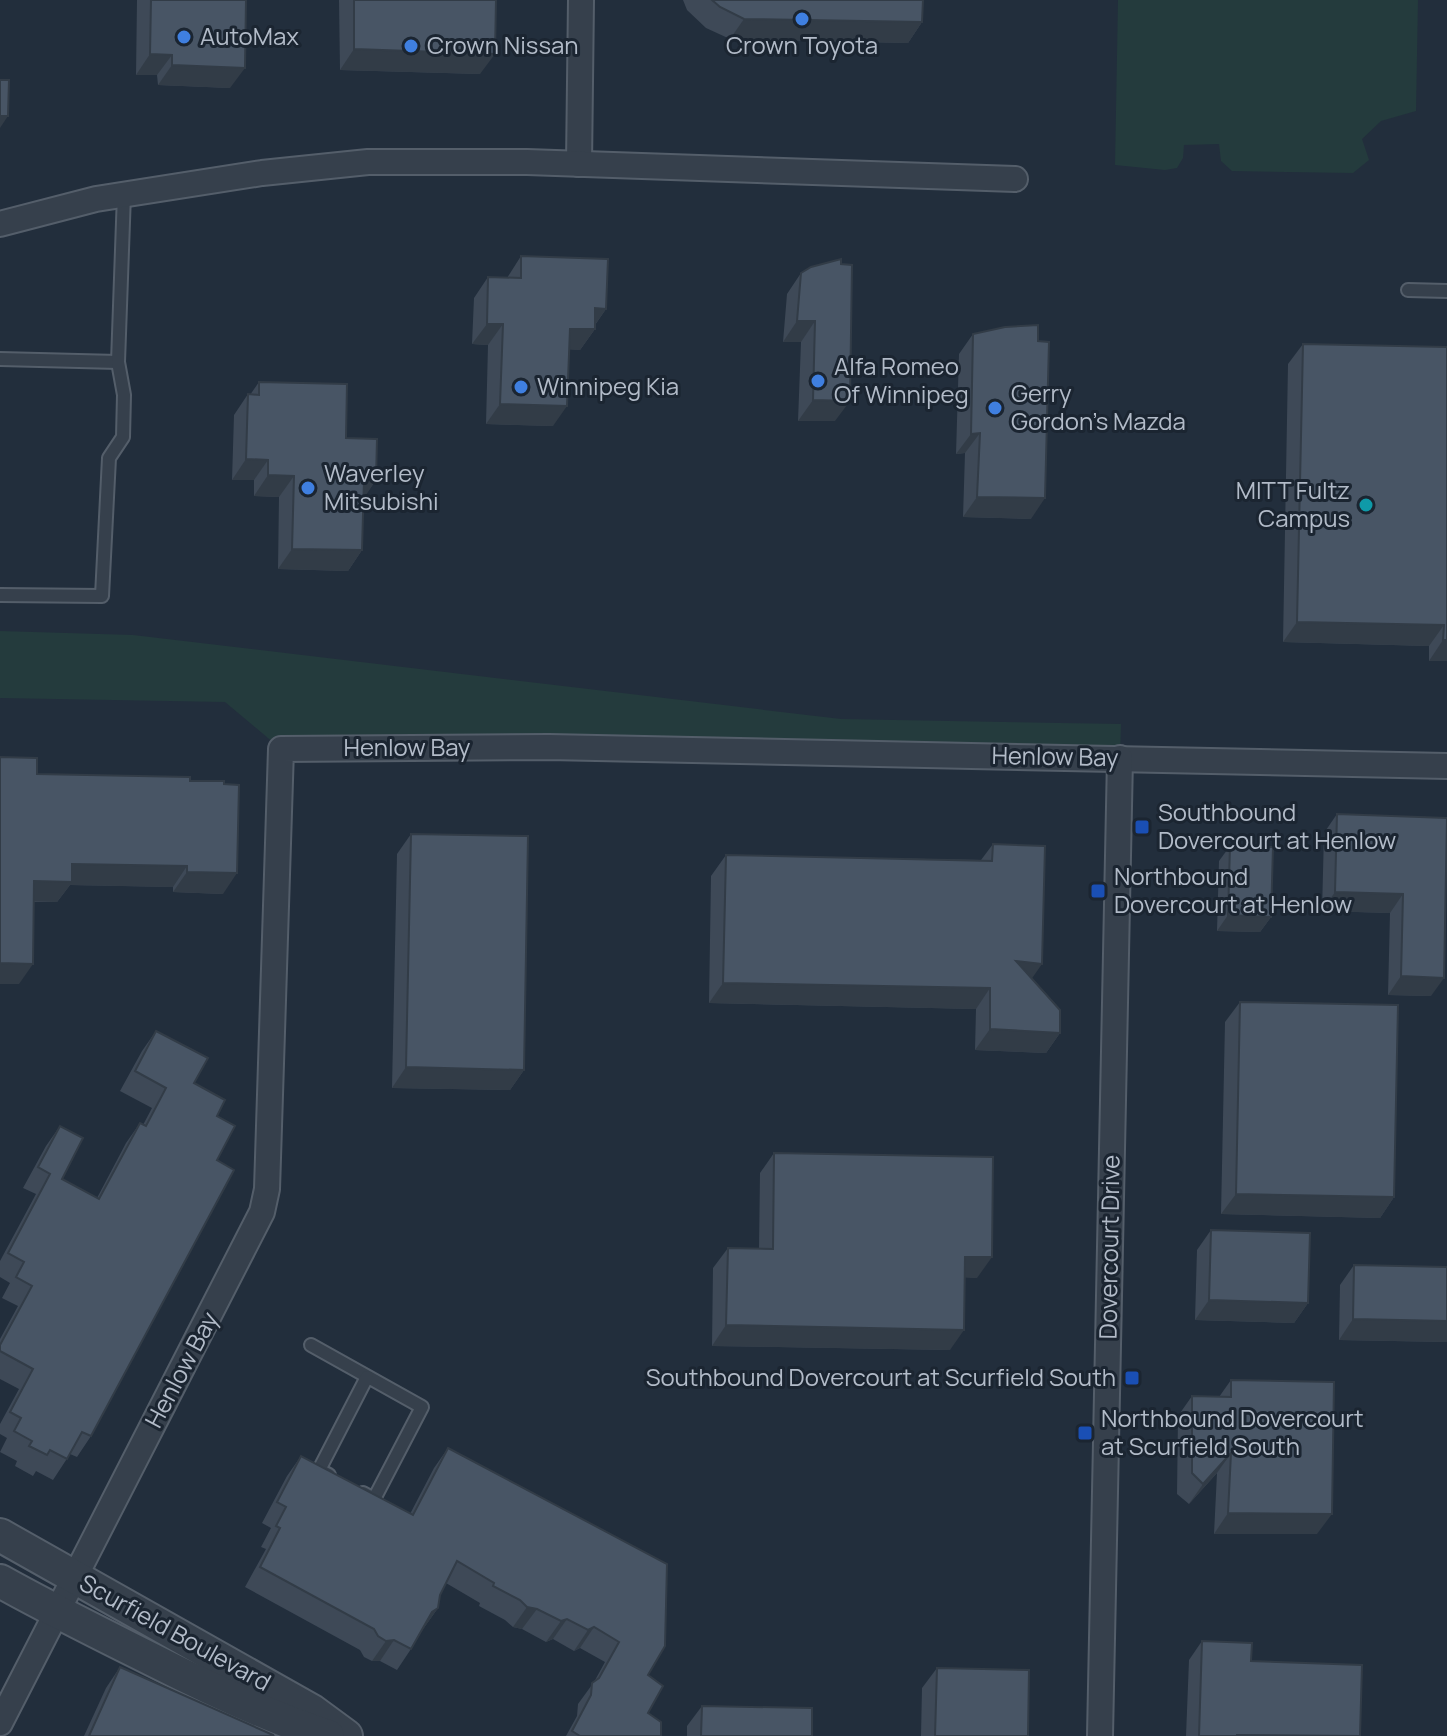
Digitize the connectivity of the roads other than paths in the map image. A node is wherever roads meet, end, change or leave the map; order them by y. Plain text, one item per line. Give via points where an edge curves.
1 (581, 0) edge
2 (579, 164) junction
3 (1015, 179) dead end
4 (124, 194) junction
5 (0, 224) edge
6 (1408, 290) dead end
7 (1447, 291) edge
8 (0, 359) edge
9 (118, 362) junction
10 (0, 595) edge
11 (1120, 758) junction
12 (1447, 766) edge
13 (311, 1345) dead end
14 (367, 1377) junction
15 (0, 1535) edge
16 (75, 1577) junction
17 (0, 1581) edge
18 (56, 1612) junction
19 (0, 1723) edge
20 (328, 1736) edge
21 (346, 1736) edge
22 (1100, 1736) edge

1 - 2 street
2 - 3 street
2 - 4 street via 368,162
4 - 5 street
4 - 9 lane
6 - 7 lane
8 - 9 lane
9 - 10 lane via 123,437 109,458 102,596
11 - 12 street, Henlow Bay
11 - 16 street, Henlow Bay via 549,747 281,749 267,1189 262,1212
11 - 22 street, Dovercourt Drive
13 - 14 lane
14 - 14 lane via 422,1407 374,1499 319,1470
15 - 16 street, Scurfield Boulevard
16 - 18 street, Henlow Bay
16 - 21 street, Scurfield Boulevard via 312,1711
17 - 18 street, Scurfield Boulevard
18 - 19 street, Henlow Bay
18 - 20 street, Scurfield Boulevard via 222,1695

